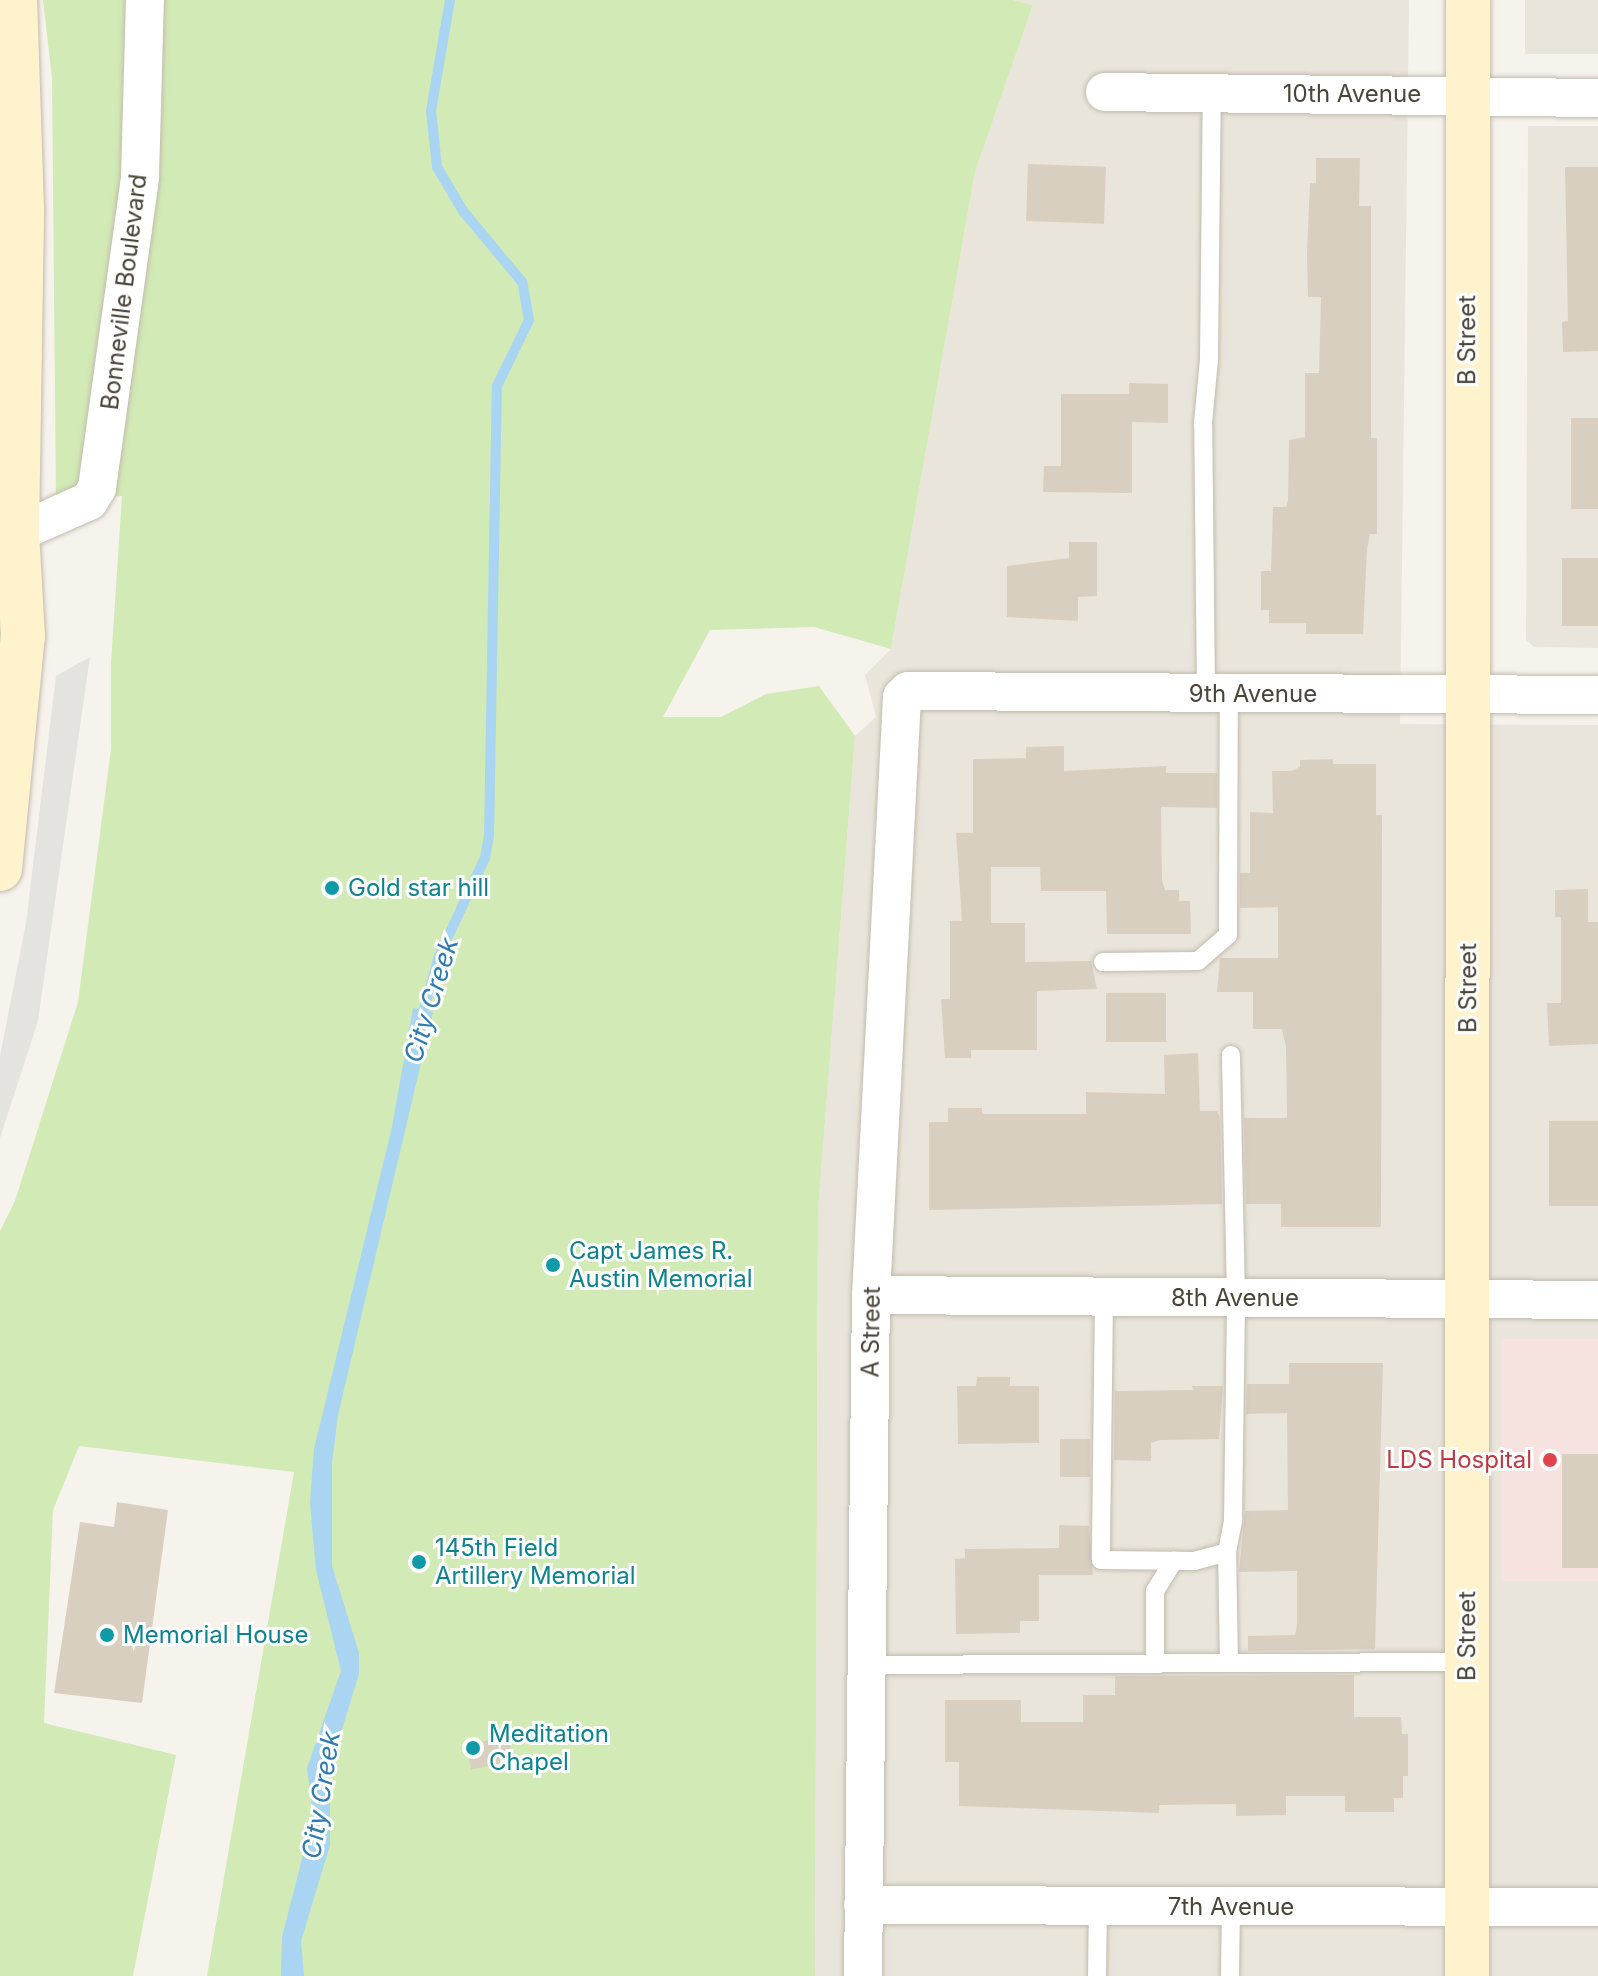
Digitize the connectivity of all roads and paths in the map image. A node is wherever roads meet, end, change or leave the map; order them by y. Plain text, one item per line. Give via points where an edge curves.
1 (15, 0) edge
2 (145, 0) edge
3 (1468, 0) edge
4 (1105, 92) dead end
5 (1212, 94) junction
6 (1467, 96) junction
7 (1598, 98) edge
8 (8, 533) edge
9 (908, 691) joint
10 (1218, 693) junction
11 (1466, 695) junction
12 (1598, 695) edge
13 (0, 869) edge
14 (1103, 962) dead end
15 (1231, 1055) dead end
16 (871, 1295) junction
17 (1104, 1298) junction
18 (1236, 1298) junction
19 (1470, 1299) junction
20 (1598, 1300) edge
21 (1227, 1552) junction
22 (1174, 1561) junction
23 (1467, 1662) junction
24 (1155, 1663) junction
25 (1229, 1663) junction
26 (867, 1665) junction
27 (863, 1905) junction
28 (1098, 1907) junction
29 (1231, 1907) junction
30 (1598, 1907) edge
31 (1468, 1908) junction
32 (863, 1976) edge
33 (1097, 1976) edge
34 (1230, 1976) edge
35 (1467, 1976) edge

1 - 8 street via 22,209
2 - 8 street, Bonneville Boulevard via 140,177 97,488 89,501
3 - 6 street, B Street
4 - 5 street, 10th Avenue
5 - 6 street, 10th Avenue
5 - 10 lane via 1209,360 1203,423
6 - 7 street, 10th Avenue
6 - 11 street, B Street
8 - 13 street via 22,646
9 - 10 street, 9th Avenue
9 - 16 street, A Street via 897,726
10 - 11 street, 9th Avenue
10 - 14 lane via 1228,935 1198,961
11 - 12 street, 9th Avenue
11 - 19 street, B Street
15 - 18 lane
16 - 17 street, 8th Avenue
16 - 26 street, A Street
17 - 18 street, 8th Avenue
17 - 22 lane via 1101,1560
18 - 19 street, 8th Avenue
18 - 21 lane via 1233,1520
19 - 20 street, 8th Avenue
19 - 23 street, B Street
21 - 22 lane
21 - 25 lane
22 - 24 lane via 1155,1591
23 - 25 lane
23 - 31 street, B Street
24 - 25 lane
24 - 26 lane
26 - 27 street, A Street
27 - 28 street, 7th Avenue
27 - 32 street, A Street
28 - 29 street, 7th Avenue
28 - 33 lane
29 - 31 street, 7th Avenue
29 - 34 lane
30 - 31 street, 7th Avenue
31 - 35 street, B Street

